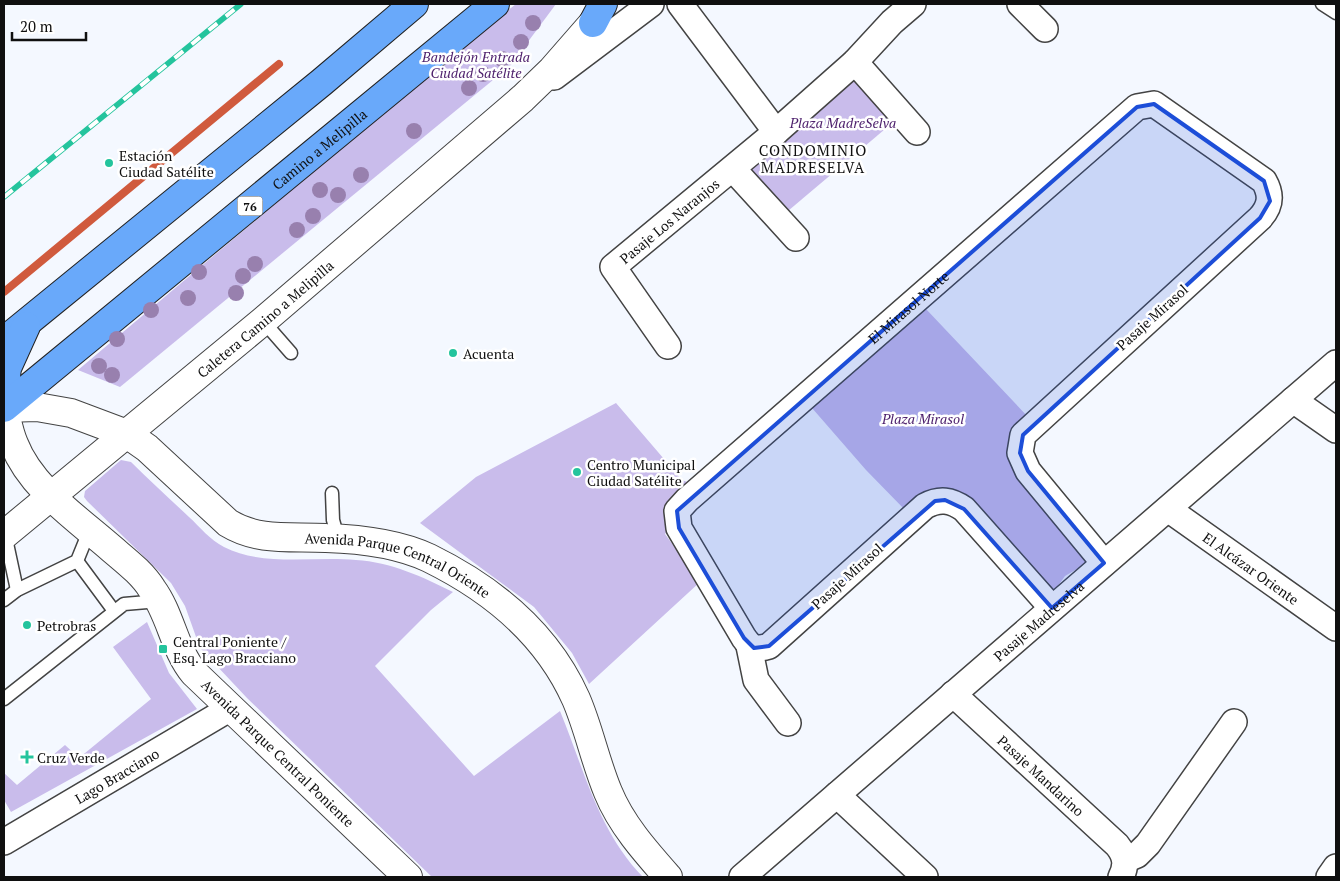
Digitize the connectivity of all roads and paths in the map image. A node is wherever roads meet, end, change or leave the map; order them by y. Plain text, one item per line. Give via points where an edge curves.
1 (414, 4) edge
2 (495, 4) edge
3 (624, 4) edge
4 (651, 4) edge
5 (680, 4) edge
6 (913, 4) edge
7 (1020, 4) edge
8 (1322, 4) edge
9 (1336, 12) edge
10 (598, 14) edge
11 (1045, 29) dead end
12 (854, 62) junction
13 (524, 98) junction
14 (1142, 105) joint
15 (776, 132) junction
16 (917, 132) dead end
17 (733, 169) junction
18 (796, 238) dead end
19 (29, 320) junction
20 (262, 321) junction
21 (4, 341) edge
22 (668, 346) dead end
23 (291, 353) dead end
24 (1336, 363) edge
25 (4, 395) edge
26 (1293, 400) junction
27 (4, 408) edge
28 (1336, 430) edge
29 (127, 434) junction
30 (332, 494) dead end
31 (51, 495) junction
32 (1168, 509) junction
33 (90, 530) junction
34 (5, 534) edge
35 (338, 538) junction
36 (77, 561) junction
37 (1104, 563) junction
38 (17, 590) junction
39 (4, 600) edge
40 (159, 601) junction
41 (1052, 608) junction
42 (114, 611) junction
43 (1336, 628) edge
44 (749, 646) junction
45 (953, 694) junction
46 (4, 699) edge
47 (229, 709) junction
48 (1234, 722) dead end
49 (788, 723) dead end
50 (837, 795) junction
51 (4, 842) edge
52 (1336, 867) edge
53 (1123, 869) edge
54 (408, 877) edge
55 (668, 877) edge
56 (742, 877) edge
57 (925, 877) edge
58 (1329, 877) edge

1 - 19 main road
2 - 27 main road, Camino a Melipilla / 76
3 - 10 street
4 - 13 street, Caletera Camino a Melipilla
5 - 15 street
6 - 12 street, Pasaje Los Naranjos
7 - 11 street
8 - 9 lane
10 - 13 street, Caletera Camino a Melipilla via 552,70
12 - 15 street, Pasaje Los Naranjos
12 - 16 street
13 - 20 street, Caletera Camino a Melipilla
14 - 37 street, Pasaje Mirasol via 1159,107 1264,181 1270,201 1260,218 1023,435 1020,453 1028,471
14 - 44 street, El Mirasol Norte via 677,511 678,528
15 - 17 street, Pasaje Los Naranjos
17 - 18 street
17 - 22 street, Pasaje Los Naranjos via 613,267
19 - 21 main road
19 - 25 main road via 8,368
20 - 23 lane
20 - 29 street, Caletera Camino a Melipilla
24 - 26 street, Pasaje Madreselva
25 - 27 main road
26 - 28 street
26 - 32 street, Pasaje Madreselva
27 - 29 street, Avenida Parque Central Oriente via 37,407 72,413
27 - 31 street, Avenida Parque Central Poniente via 21,459
29 - 31 street, Caletera Camino a Melipilla
29 - 35 street, Avenida Parque Central Oriente via 240,531 267,537
30 - 35 lane via 333,520
31 - 33 street, Avenida Parque Central Poniente
31 - 34 street, Caletera Camino a Melipilla
32 - 37 street, Pasaje Madreselva
32 - 43 street, El Alcázar Oriente
33 - 36 lane
33 - 40 street, Avenida Parque Central Poniente via 149,584
34 - 38 lane
35 - 55 street, Avenida Parque Central Oriente via 373,541 429,558 476,585 517,616 567,680 608,794 622,820
36 - 38 lane
36 - 42 lane
37 - 41 street, Pasaje Madreselva
38 - 39 lane
40 - 42 lane via 124,604
40 - 47 street, Avenida Parque Central Poniente via 187,664
41 - 44 street, Pasaje Mirasol via 964,509 945,500 935,501 925,506 769,646
41 - 45 street, Pasaje Madreselva
42 - 46 lane
44 - 49 street via 756,680
45 - 50 street, Pasaje Madreselva
45 - 53 street, Pasaje Mandarino via 1117,845 1123,852
47 - 51 street, Lago Bracciano
47 - 54 street, Avenida Parque Central Poniente
48 - 53 street, Pasaje Mandarino via 1148,844
50 - 56 street, Pasaje Madreselva
50 - 57 street
52 - 58 street

